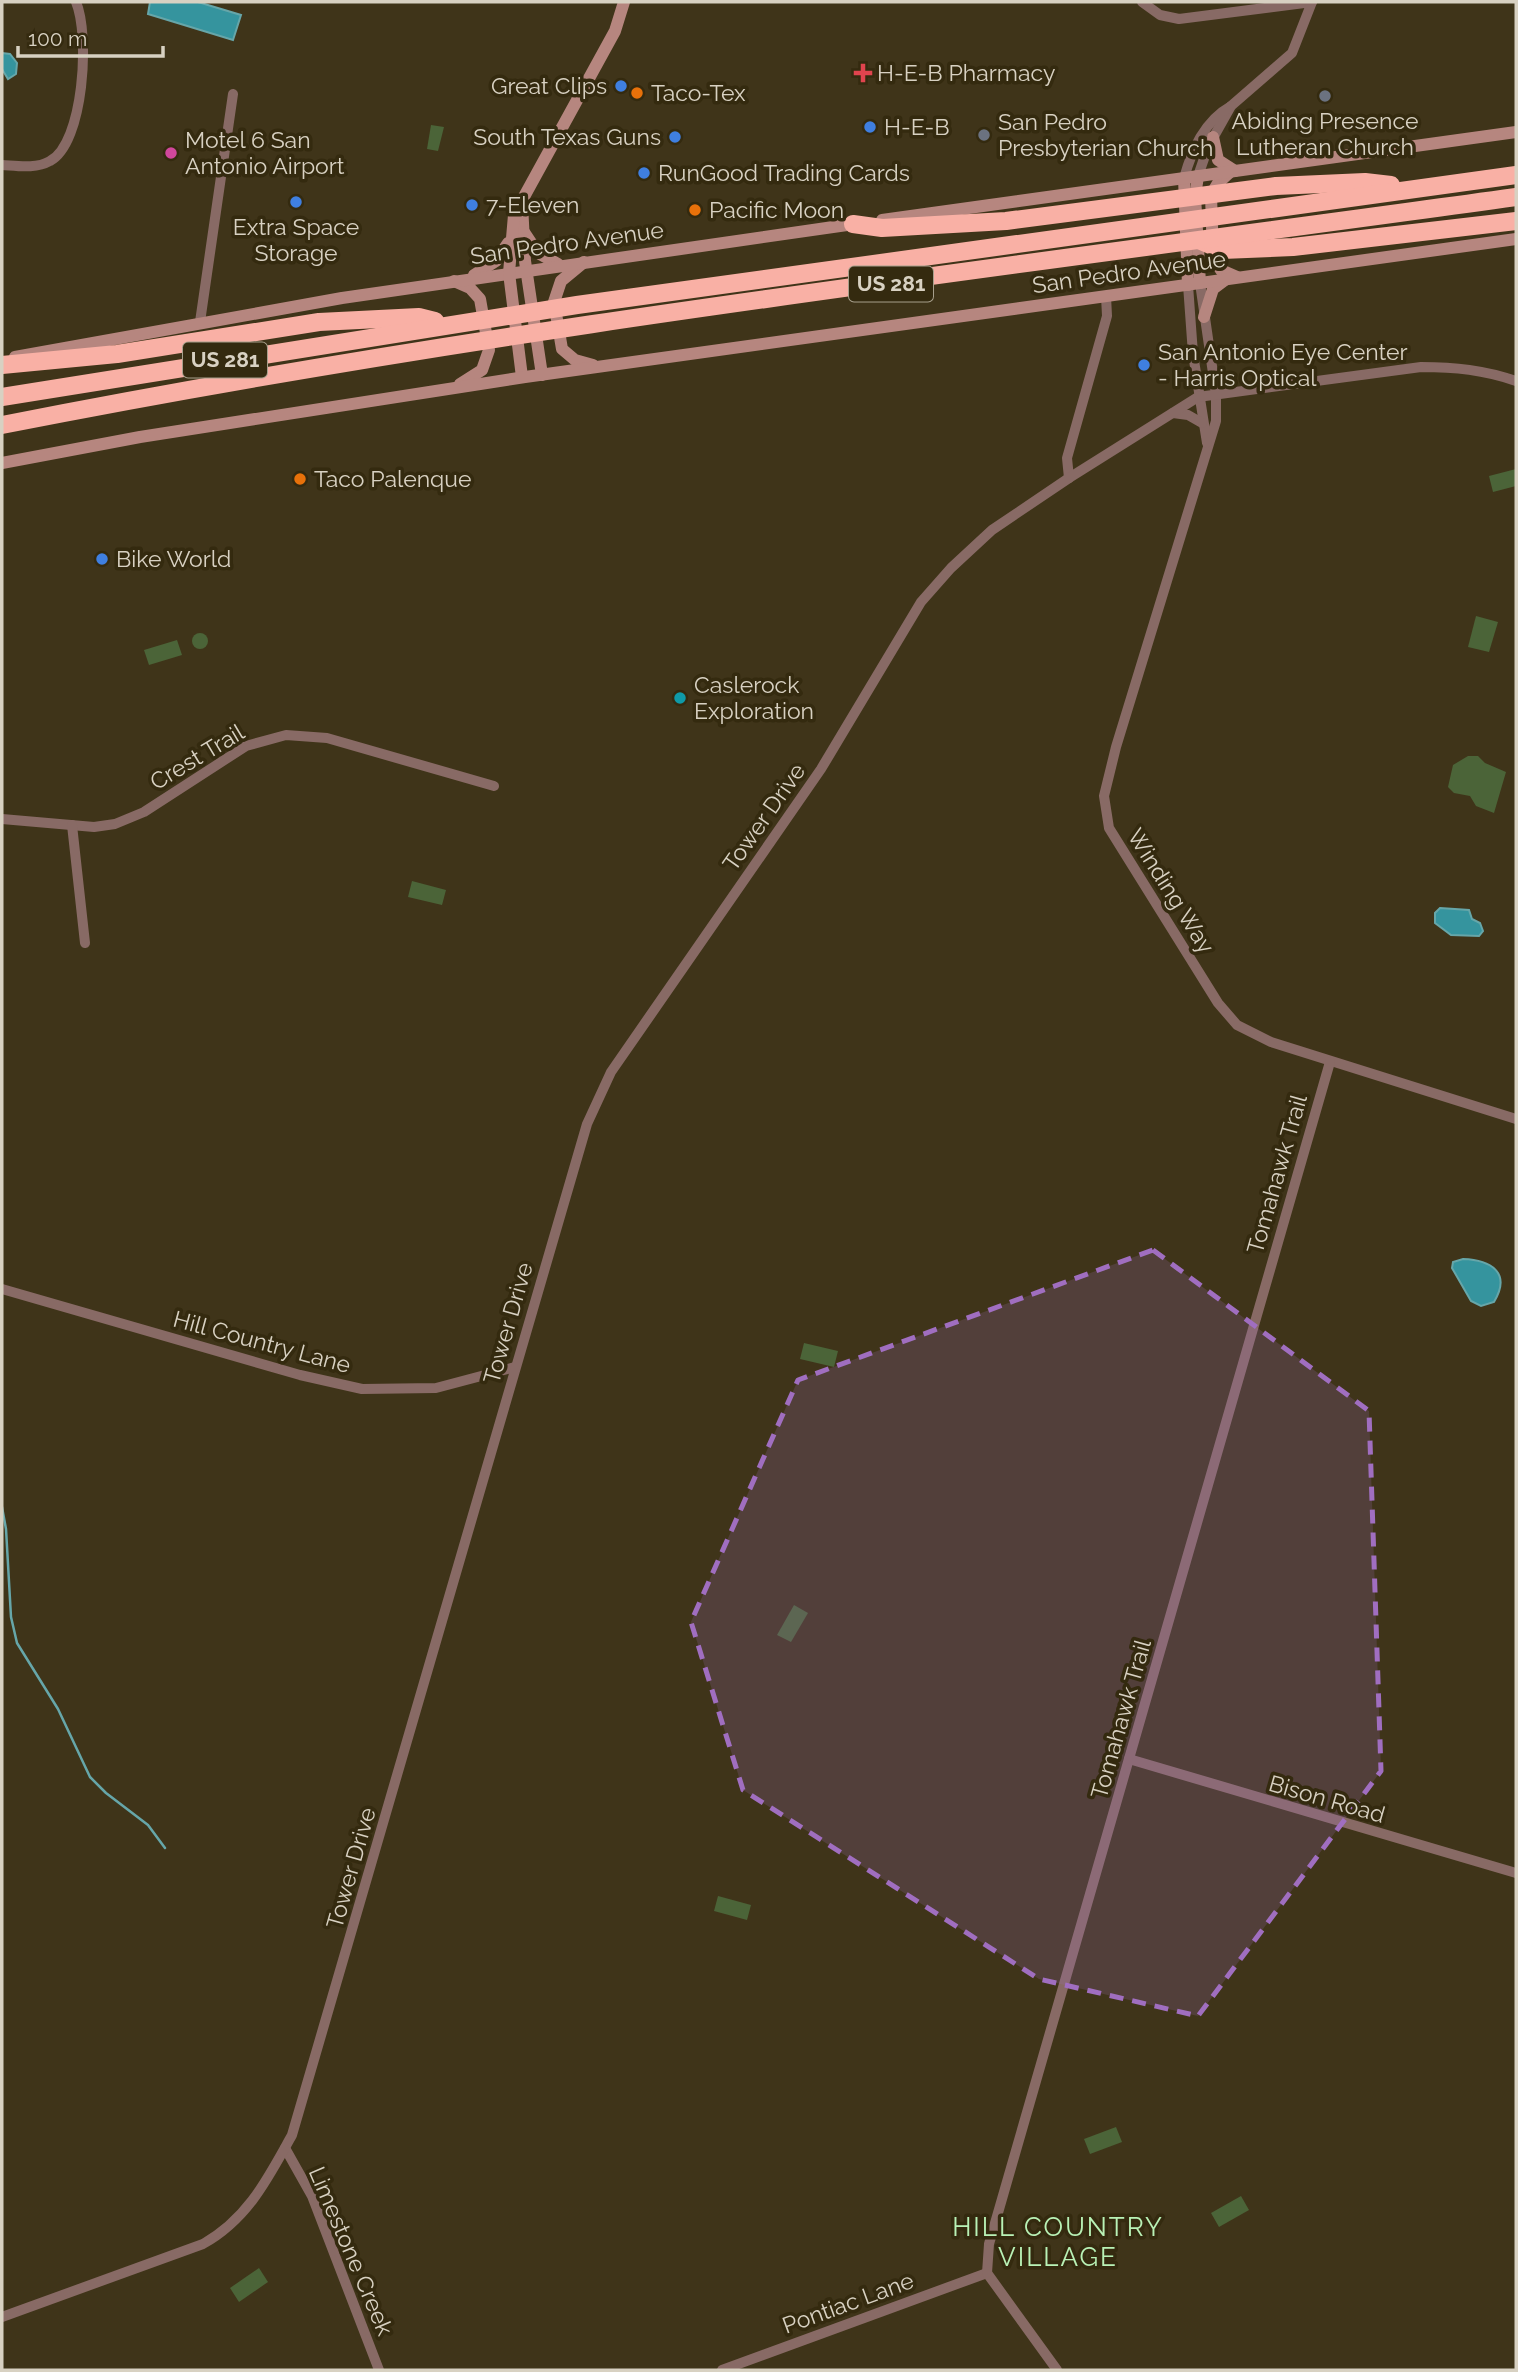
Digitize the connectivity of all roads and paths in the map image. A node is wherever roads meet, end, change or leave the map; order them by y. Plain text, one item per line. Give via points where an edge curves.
1 (76, 2) edge
2 (624, 2) edge
3 (1142, 2) edge
4 (1312, 2) edge
5 (233, 94) dead end
6 (1231, 106) junction
7 (1516, 132) edge
8 (1213, 137) junction
9 (2, 164) edge
10 (1233, 171) junction
11 (1516, 174) edge
12 (1184, 178) junction
13 (1192, 186) junction
14 (1415, 188) junction
15 (1516, 197) edge
16 (522, 203) junction
17 (1516, 222) edge
18 (853, 224) junction
19 (523, 229) junction
20 (510, 239) junction
21 (1516, 239) edge
22 (1201, 240) junction
23 (584, 262) junction
24 (561, 265) junction
25 (526, 270) junction
26 (509, 272) junction
27 (1241, 278) junction
28 (459, 280) junction
29 (1226, 280) junction
30 (1194, 284) junction
31 (1107, 296) junction
32 (1205, 317) junction
33 (200, 321) junction
34 (456, 323) junction
35 (1207, 333) junction
36 (1192, 335) junction
37 (2, 362) edge
38 (601, 366) junction
39 (542, 375) junction
40 (522, 377) junction
41 (1516, 382) edge
42 (454, 388) junction
43 (171, 392) junction
44 (1216, 394) junction
45 (2, 397) edge
46 (1198, 397) junction
47 (1172, 413) junction
48 (1202, 424) junction
49 (2, 425) edge
50 (2, 435) edge
51 (1207, 443) junction
52 (2, 463) edge
53 (1069, 478) junction
54 (494, 786) dead end
55 (2, 819) edge
56 (72, 825) junction
57 (85, 943) dead end
58 (1330, 1062) junction
59 (1516, 1119) edge
60 (2, 1289) edge
61 (515, 1367) junction
62 (1129, 1759) junction
63 (1516, 1873) edge
64 (285, 2148) junction
65 (987, 2273) junction
66 (2, 2317) edge
67 (379, 2370) edge
68 (722, 2370) edge
69 (1057, 2370) edge

1 - 9 street via 85,49 71,138 50,162
2 - 16 main road via 615,31
3 - 4 street via 1160,15 1179,19
4 - 6 street via 1300,40 1289,57
5 - 33 street
6 - 8 street
6 - 12 street via 1214,117 1202,134
7 - 10 main road
8 - 10 main road via 1218,160
8 - 13 street
10 - 13 main road
10 - 27 main road via 1215,186 1210,203 1213,257 1221,270
11 - 14 highway, US 281
12 - 13 main road
12 - 18 main road, San Pedro Avenue
13 - 30 main road
14 - 18 highway via 1365,182 1285,185 1012,221 883,228
14 - 34 highway, US 281
15 - 22 highway, US 281
16 - 19 main road
16 - 20 main road via 514,215
17 - 22 highway via 1293,247 1222,250
18 - 23 main road, San Pedro Avenue
19 - 24 main road via 538,253
19 - 25 main road
20 - 26 main road
20 - 28 main road via 496,261
21 - 27 main road, San Pedro Avenue
22 - 43 highway, US 281 via 467,343
23 - 24 main road, San Pedro Avenue
23 - 38 main road via 555,290 559,340 571,358
24 - 25 main road, San Pedro Avenue
25 - 26 main road, San Pedro Avenue
25 - 39 main road
26 - 28 main road, San Pedro Avenue
26 - 40 main road
27 - 29 main road, San Pedro Avenue
28 - 33 main road, San Pedro Avenue
28 - 42 main road via 480,299 489,354 480,372
29 - 30 main road, San Pedro Avenue
29 - 32 main road via 1215,286
30 - 31 main road, San Pedro Avenue
30 - 32 street, Winding Way
30 - 36 street, Winding Way
31 - 38 main road, San Pedro Avenue
31 - 53 street via 1107,316 1068,458
32 - 35 street, Winding Way
33 - 37 main road, San Pedro Avenue
34 - 37 highway via 419,317 319,322 117,354
34 - 45 highway, US 281
35 - 36 street
35 - 44 street, Winding Way
36 - 46 street, Winding Way
38 - 39 main road, San Pedro Avenue
39 - 40 main road, San Pedro Avenue
40 - 42 main road, San Pedro Avenue
41 - 44 street, Tower Drive via 1486,371 1421,367
42 - 52 main road, San Pedro Avenue
43 - 49 highway, US 281
43 - 50 highway
44 - 46 street, Tower Drive
44 - 51 street, Winding Way via 1216,421
46 - 47 street, Tower Drive
46 - 48 street, Winding Way
47 - 48 street via 1188,415
47 - 53 street, Tower Drive
48 - 51 street, Winding Way
51 - 58 street, Winding Way via 1116,747 1104,809 1121,851 1218,1003 1237,1025
53 - 61 street, Tower Drive via 992,530 921,602 821,768 611,1072 587,1124
54 - 56 street, Crest Trail via 327,738 286,735 246,746 135,817 105,826
55 - 56 street, Crest Trail
56 - 57 street
58 - 59 street, Winding Way
58 - 62 street, Tomahawk Trail
60 - 61 street, Hill Country Lane via 300,1375 362,1388 436,1388
61 - 64 street, Tower Drive via 297,2123
62 - 63 street, Bison Road
62 - 65 street, Tomahawk Trail via 989,2244
64 - 66 street, Tower Drive via 249,2207 222,2234
64 - 67 street, Limestone Creek via 312,2196
65 - 68 street, Pontiac Lane
65 - 69 street

